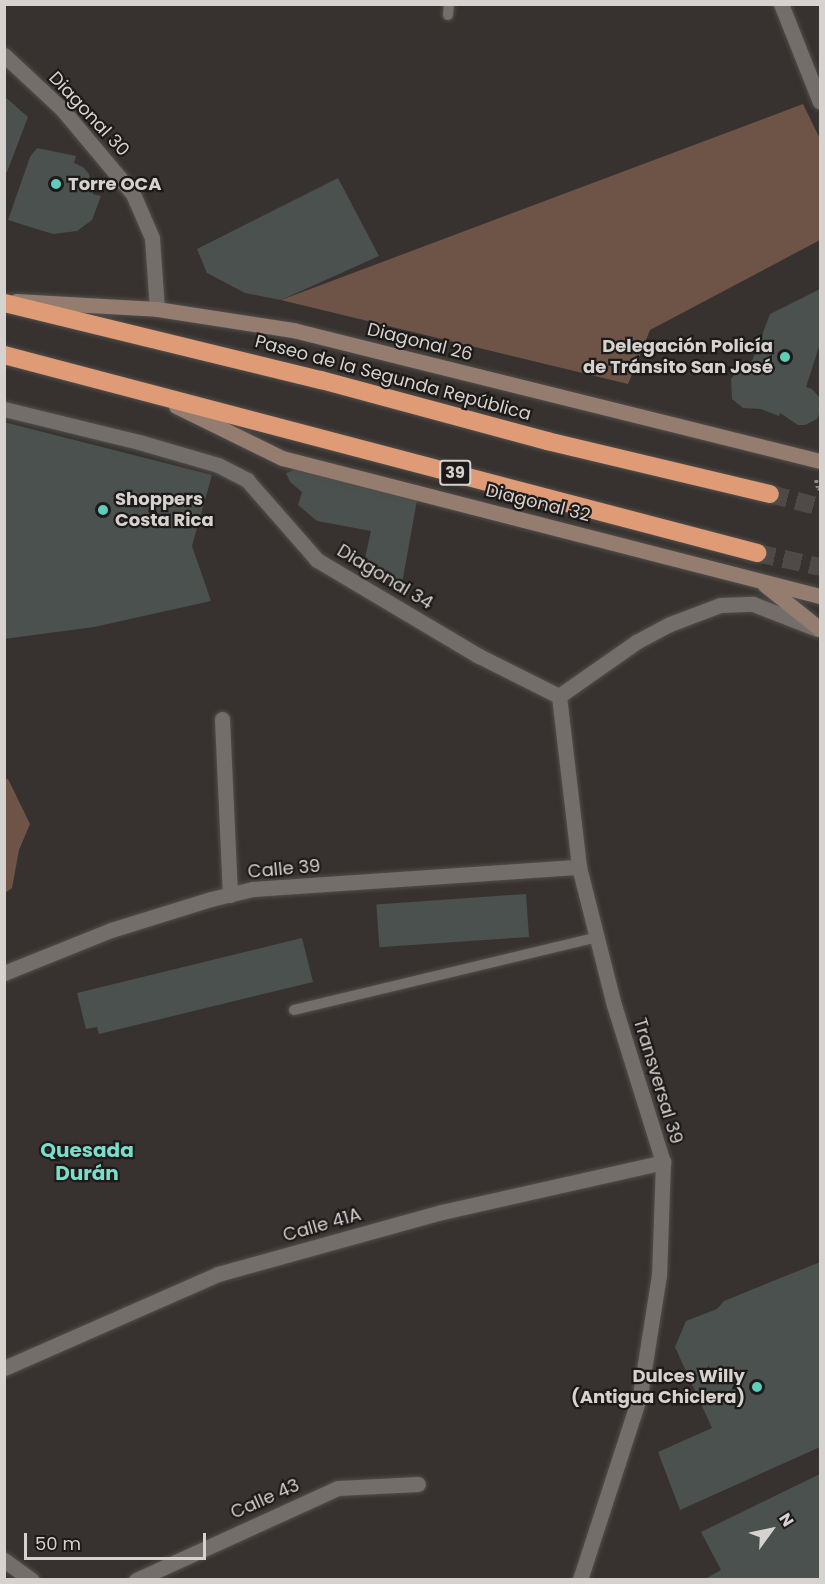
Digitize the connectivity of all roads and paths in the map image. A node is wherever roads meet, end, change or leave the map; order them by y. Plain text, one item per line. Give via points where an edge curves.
1 (781, 4) edge
2 (4, 55) edge
3 (820, 102) edge
4 (4, 301) edge
5 (157, 309) junction
6 (4, 355) edge
7 (152, 394) junction
8 (4, 409) edge
9 (820, 461) edge
10 (770, 494) tunnel mouth
11 (757, 553) tunnel mouth
12 (755, 579) junction
13 (820, 596) edge
14 (820, 630) edge
15 (559, 696) junction
16 (222, 719) dead end
17 (579, 867) junction
18 (230, 895) junction
19 (597, 937) junction
20 (4, 973) edge
21 (294, 1010) dead end
22 (663, 1162) junction
23 (4, 1368) edge
24 (418, 1484) dead end
25 (4, 1560) edge
26 (32, 1580) edge
27 (136, 1580) edge
28 (580, 1580) edge

1 - 3 street
2 - 5 street, Diagonal 30 via 62,109 133,194 152,238
4 - 5 main road, Diagonal 26
4 - 10 highway, Paseo de la Segunda República via 547,441
5 - 9 main road, Diagonal 26 via 293,330
6 - 7 highway, 39
7 - 11 highway, 39
7 - 12 main road, Diagonal 32 via 282,458
8 - 15 street, Diagonal 34 via 139,442 228,470 247,480 317,560 479,656
12 - 13 main road, Diagonal 32
12 - 14 main road
14 - 15 street via 753,604 720,605 636,642
15 - 17 street, Transversal 39
16 - 18 street
17 - 18 street, Calle 39 via 253,890
17 - 19 street, Transversal 39
18 - 20 street, Calle 39 via 111,930
19 - 21 lane
19 - 22 street, Transversal 39
22 - 23 street, Calle 41A via 442,1212 218,1274
22 - 28 street, Transversal 39 via 659,1275 640,1395
24 - 27 street, Calle 43 via 338,1488
25 - 26 street

